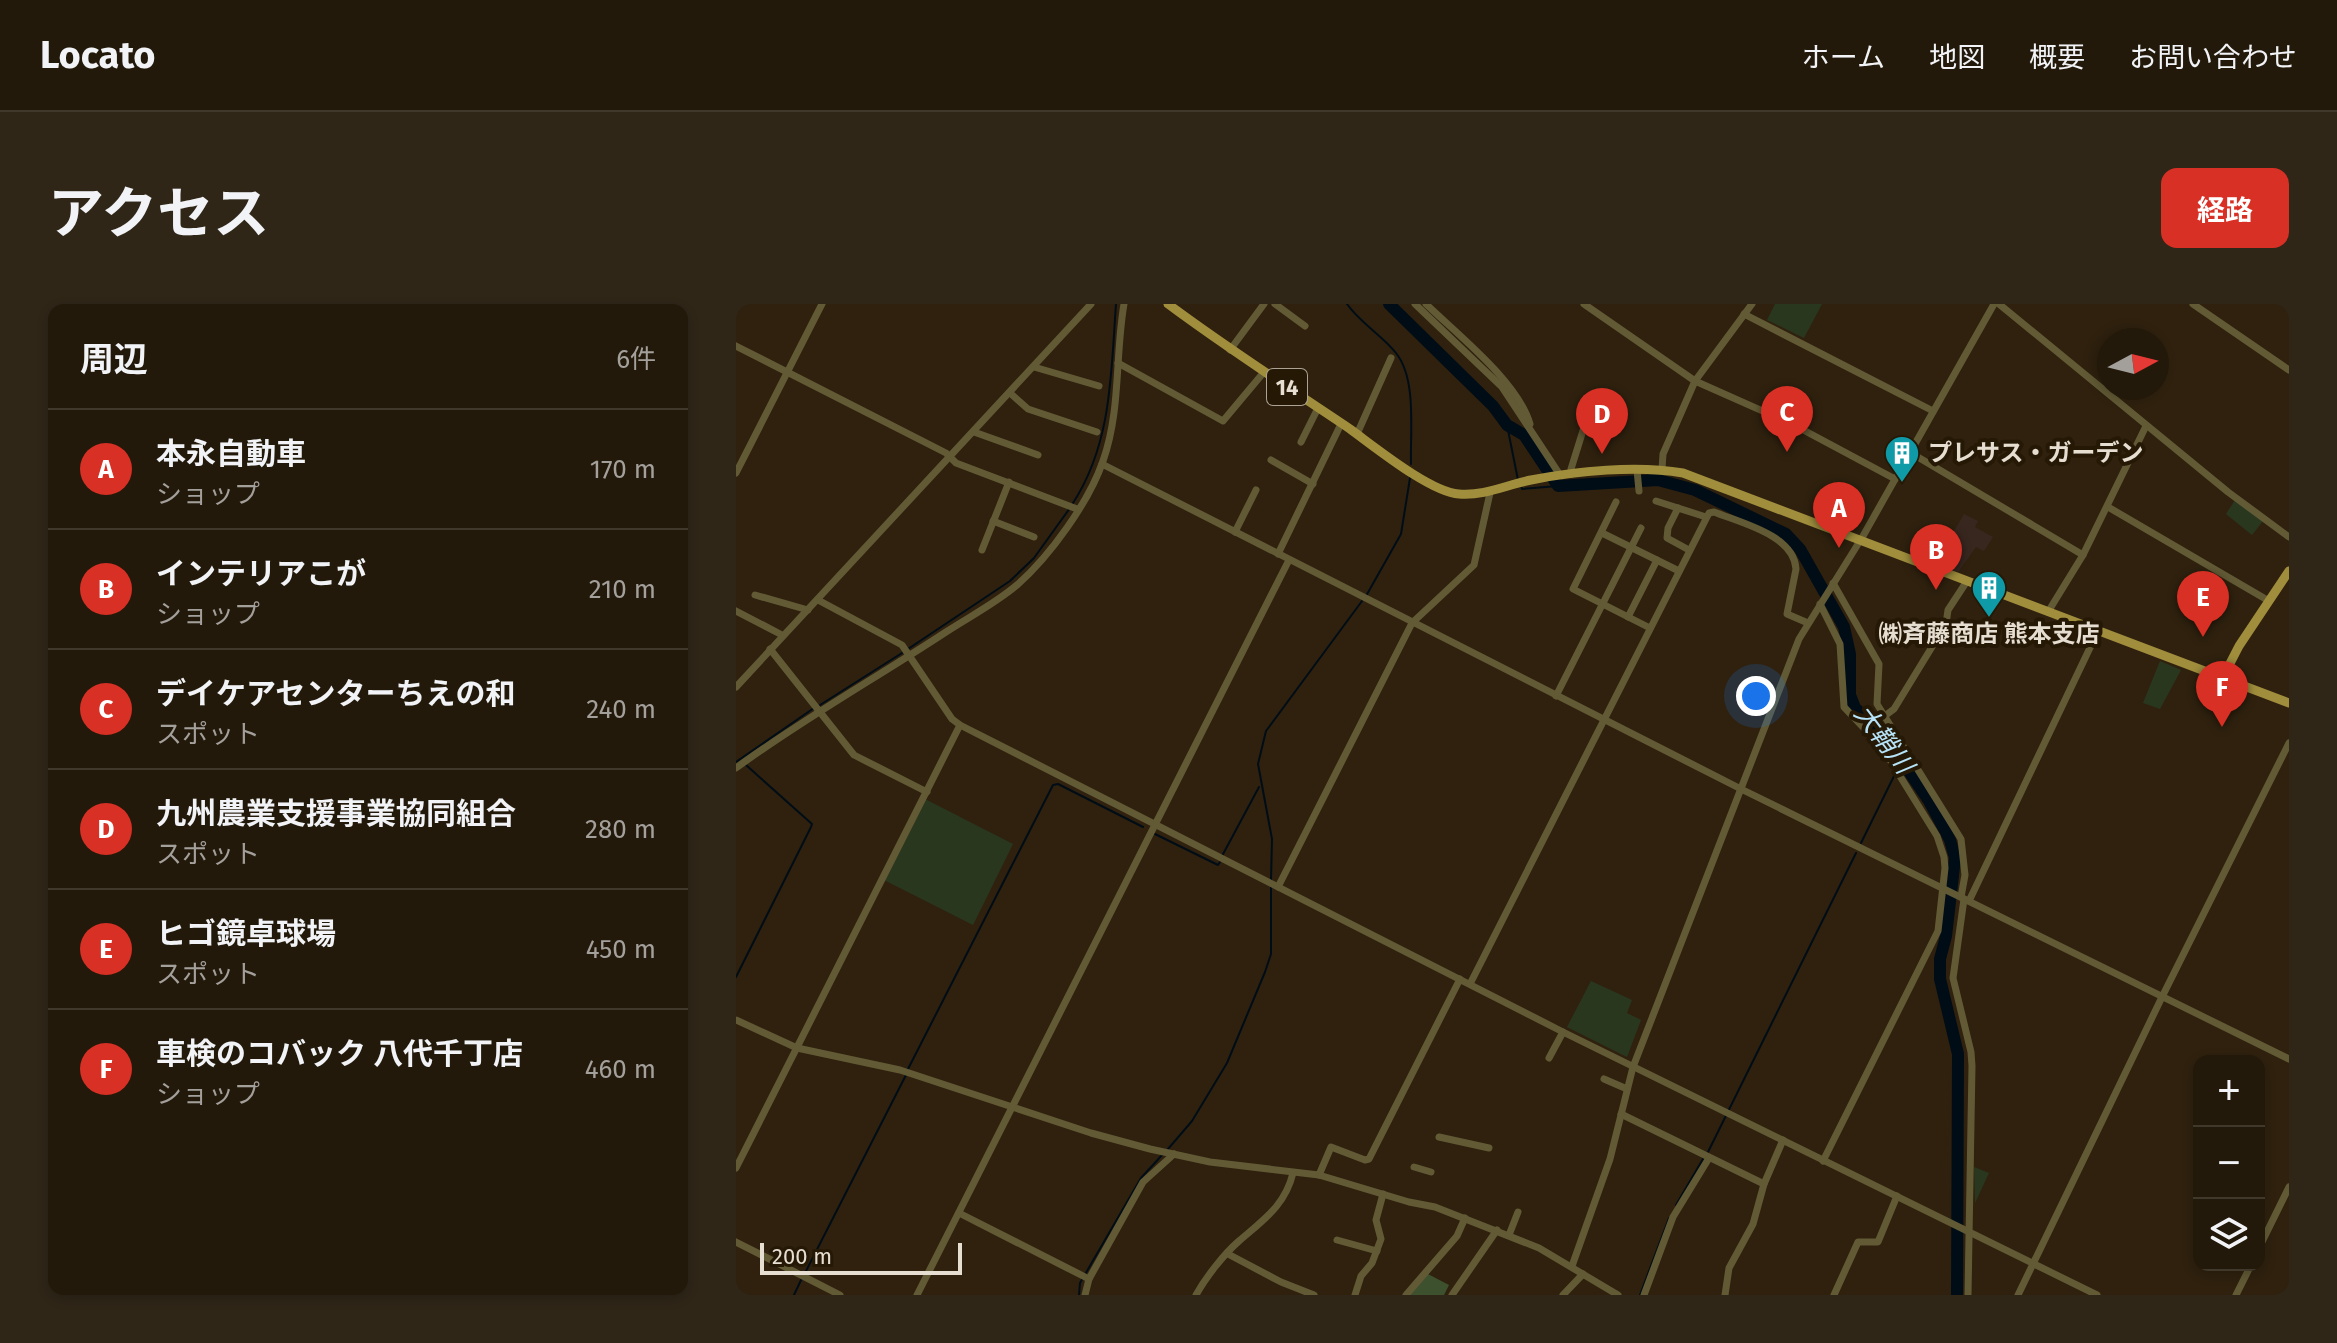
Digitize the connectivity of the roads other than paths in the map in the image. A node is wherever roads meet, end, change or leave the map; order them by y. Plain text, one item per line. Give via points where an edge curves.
1 (822, 304) edge
2 (1091, 304) edge
3 (1124, 304) edge
4 (1168, 304) edge
5 (1264, 304) edge
6 (1275, 304) edge
7 (1415, 304) edge
8 (1426, 304) edge
9 (1584, 304) edge
10 (1752, 304) edge
11 (1996, 304) edge
12 (2193, 304) edge
13 (1744, 314) junction
14 (1305, 326) dead end
15 (736, 346) edge
16 (1230, 350) junction
17 (1391, 358) dead end
18 (1118, 363) junction
19 (1034, 367) junction
20 (2289, 370) edge
21 (1264, 372) junction
22 (787, 373) junction
23 (1695, 381) junction
24 (1099, 386) dead end
25 (1010, 393) junction
26 (1318, 408) junction
27 (1590, 408) dead end
28 (1933, 411) junction
29 (1341, 424) junction
30 (2146, 426) junction
31 (1532, 430) junction
32 (974, 432) junction
33 (1097, 432) dead end
34 (1357, 434) junction
35 (1301, 442) dead end
36 (1911, 453) junction
37 (1038, 455) dead end
38 (950, 458) junction
39 (1271, 460) dead end
40 (1102, 464) junction
41 (1662, 469) junction
42 (736, 473) edge
43 (1637, 473) junction
44 (1572, 474) junction
45 (1558, 475) junction
46 (1895, 479) junction
47 (1009, 482) junction
48 (1313, 484) junction
49 (1256, 490) dead end
50 (1639, 491) dead end
51 (1490, 493) junction
52 (1656, 501) dead end
53 (1616, 502) dead end
54 (1071, 506) junction
55 (2108, 507) junction
56 (1678, 508) junction
57 (1706, 517) junction
58 (993, 521) junction
59 (1641, 528) dead end
60 (1235, 532) junction
61 (1602, 533) junction
62 (1034, 537) dead end
63 (2289, 537) edge
64 (1860, 540) junction
65 (1632, 547) junction
66 (982, 550) dead end
67 (1689, 550) junction
68 (1278, 554) junction
69 (2083, 555) junction
70 (1289, 560) junction
71 (1657, 560) junction
72 (1679, 571) junction
73 (2289, 571) edge
74 (1967, 581) junction
75 (1832, 585) junction
76 (755, 595) dead end
77 (818, 600) junction
78 (2269, 601) junction
79 (1821, 602) junction
80 (1603, 604) junction
81 (808, 610) junction
82 (736, 611) edge
83 (2048, 612) junction
84 (1628, 617) junction
85 (1412, 623) junction
86 (1808, 623) junction
87 (1650, 628) junction
88 (2098, 631) junction
89 (782, 635) junction
90 (770, 649) junction
91 (906, 652) junction
92 (2223, 677) junction
93 (736, 687) edge
94 (1556, 696) junction
95 (2289, 703) edge
96 (818, 708) junction
97 (1886, 715) junction
98 (1604, 720) junction
99 (960, 725) junction
100 (2289, 743) edge
101 (736, 768) edge
102 (1741, 789) junction
103 (927, 792) junction
104 (1155, 825) junction
105 (1277, 886) junction
106 (1943, 889) junction
107 (1963, 898) junction
108 (1460, 979) junction
109 (1470, 984) junction
110 (2162, 997) junction
111 (736, 1020) edge
112 (1563, 1032) junction
113 (797, 1048) junction
114 (1549, 1058) dead end
115 (2289, 1059) edge
116 (1633, 1067) junction
117 (1604, 1079) dead end
118 (1627, 1089) junction
119 (1012, 1108) junction
120 (1621, 1114) junction
121 (1439, 1137) dead end
122 (1783, 1140) junction
123 (1489, 1148) dead end
124 (1173, 1153) junction
125 (1709, 1158) junction
126 (1823, 1161) junction
127 (1414, 1167) dead end
128 (736, 1168) edge
129 (1431, 1172) dead end
130 (1293, 1173) junction
131 (1319, 1175) junction
132 (1764, 1184) junction
133 (2289, 1187) edge
134 (1383, 1194) junction
135 (1897, 1196) junction
136 (1518, 1212) dead end
137 (959, 1213) junction
138 (1465, 1218) junction
139 (1497, 1230) junction
140 (1966, 1231) junction
141 (1509, 1235) junction
142 (2265, 1236) edge
143 (1337, 1240) dead end
144 (736, 1242) edge
145 (1377, 1251) junction
146 (1228, 1254) junction
147 (2034, 1264) junction
148 (1572, 1266) junction
149 (2248, 1271) edge
150 (1583, 1274) junction
151 (1085, 1277) junction
152 (1356, 1293) edge
153 (840, 1295) edge
154 (917, 1295) edge
155 (1085, 1295) edge
156 (1196, 1295) edge
157 (1314, 1295) edge
158 (1367, 1295) edge
159 (1406, 1295) edge
160 (1452, 1295) edge
161 (1563, 1295) edge
162 (1618, 1295) edge
163 (1644, 1295) edge
164 (1725, 1295) edge
165 (1834, 1295) edge
166 (1968, 1295) edge
167 (2018, 1295) edge
168 (2097, 1295) edge
169 (2236, 1295) edge

1 - 22 street
2 - 19 street
3 - 18 street
4 - 16 main road, 14
5 - 16 street
6 - 14 street
7 - 31 street via 1502,387
8 - 31 street via 1505,380
9 - 23 street
10 - 13 street
11 - 28 street
11 - 30 street
12 - 20 street
13 - 23 street
13 - 28 street
15 - 22 street
16 - 21 main road, 14
17 - 34 street
18 - 21 street via 1223,421
18 - 40 street via 1114,423
19 - 24 street
19 - 25 street
21 - 26 main road, 14
22 - 38 street
22 - 42 street
23 - 41 street via 1663,454
23 - 46 street via 1794,425
25 - 32 street
25 - 33 street via 1028,409
26 - 29 main road, 14
26 - 35 street
27 - 44 street
28 - 36 street
29 - 34 main road, 14
29 - 48 street
30 - 55 street
30 - 63 street
31 - 45 street
32 - 37 street
32 - 38 street
34 - 51 main road, 14 via 1449,492
36 - 46 street
36 - 69 street
38 - 47 street
38 - 77 street
39 - 48 street
40 - 54 street
40 - 60 street
41 - 43 main road, 14
41 - 64 main road, 14
43 - 44 main road, 14
43 - 50 street
44 - 45 main road, 14
45 - 51 main road, 14
46 - 64 street
47 - 54 street
47 - 58 street
48 - 68 street
49 - 60 street
51 - 85 street via 1474,565
52 - 56 street
53 - 61 street
54 - 91 street via 1038,564 1015,586
55 - 69 street
55 - 78 street
56 - 57 street
56 - 67 street via 1667,538
57 - 67 street
57 - 86 street via 1714,512 1786,544 1796,562 1787,614
58 - 62 street
58 - 66 street
59 - 65 street
60 - 68 street
61 - 65 street
61 - 80 street via 1573,589
64 - 74 main road, 14
64 - 75 street
65 - 71 street
65 - 80 street
67 - 72 street
68 - 70 street
69 - 83 street
70 - 85 street
70 - 104 street
71 - 72 street
71 - 84 street
72 - 87 street
73 - 78 main road
74 - 83 main road, 14
74 - 97 street via 1948,610 1946,624
75 - 79 street
75 - 97 street via 1879,664 1876,700
76 - 81 street
77 - 81 street
77 - 91 street via 894,638
78 - 92 main road
79 - 86 street
79 - 106 street via 1840,644 1844,707 1876,740 1941,845
80 - 84 street
80 - 94 street
81 - 89 street
82 - 89 street
83 - 88 main road, 14
84 - 87 street
85 - 94 street
85 - 105 street
86 - 102 street
87 - 98 street
88 - 92 main road, 14
88 - 107 street
89 - 90 street
90 - 93 street
90 - 96 street
91 - 96 street
91 - 99 street
92 - 95 main road, 14
94 - 98 street
96 - 101 street
96 - 103 street via 854,755
97 - 107 street via 1961,839
98 - 102 street
98 - 109 street
99 - 103 street
99 - 104 street
100 - 110 street
102 - 106 street
102 - 116 street
103 - 113 street
104 - 105 street
104 - 119 street
105 - 108 street
106 - 107 street
106 - 126 street via 1938,931
107 - 110 street
107 - 140 street via 1953,978 1971,1052
108 - 109 street
108 - 131 street via 1369,1159 1331,1147
109 - 112 street
110 - 115 street
110 - 147 street
111 - 113 street
112 - 114 street
112 - 116 street
113 - 119 street via 900,1070
113 - 128 street
116 - 118 street
116 - 122 street
117 - 118 street
118 - 120 street
119 - 124 street
119 - 137 street
120 - 125 street
120 - 148 street
121 - 123 street
122 - 126 street
122 - 132 street
124 - 130 street
124 - 151 street via 1143,1182
125 - 132 street
125 - 163 street via 1673,1217
126 - 135 street
127 - 129 street
130 - 131 street
130 - 146 street via 1277,1207
131 - 134 street
132 - 164 street via 1753,1224 1729,1268
133 - 142 street
134 - 138 street
134 - 145 street via 1376,1220 1381,1239
135 - 140 street
135 - 165 street via 1878,1242 1858,1242
136 - 141 street
137 - 151 street
137 - 154 street
138 - 139 street
138 - 159 street via 1457,1236
139 - 141 street
139 - 160 street
140 - 147 street
140 - 166 street
141 - 148 street
143 - 145 street
144 - 153 street
145 - 152 street
146 - 156 street
146 - 157 street
147 - 167 street
147 - 168 street
148 - 150 street
149 - 169 street
150 - 161 street
150 - 162 street
151 - 155 street
152 - 158 street

